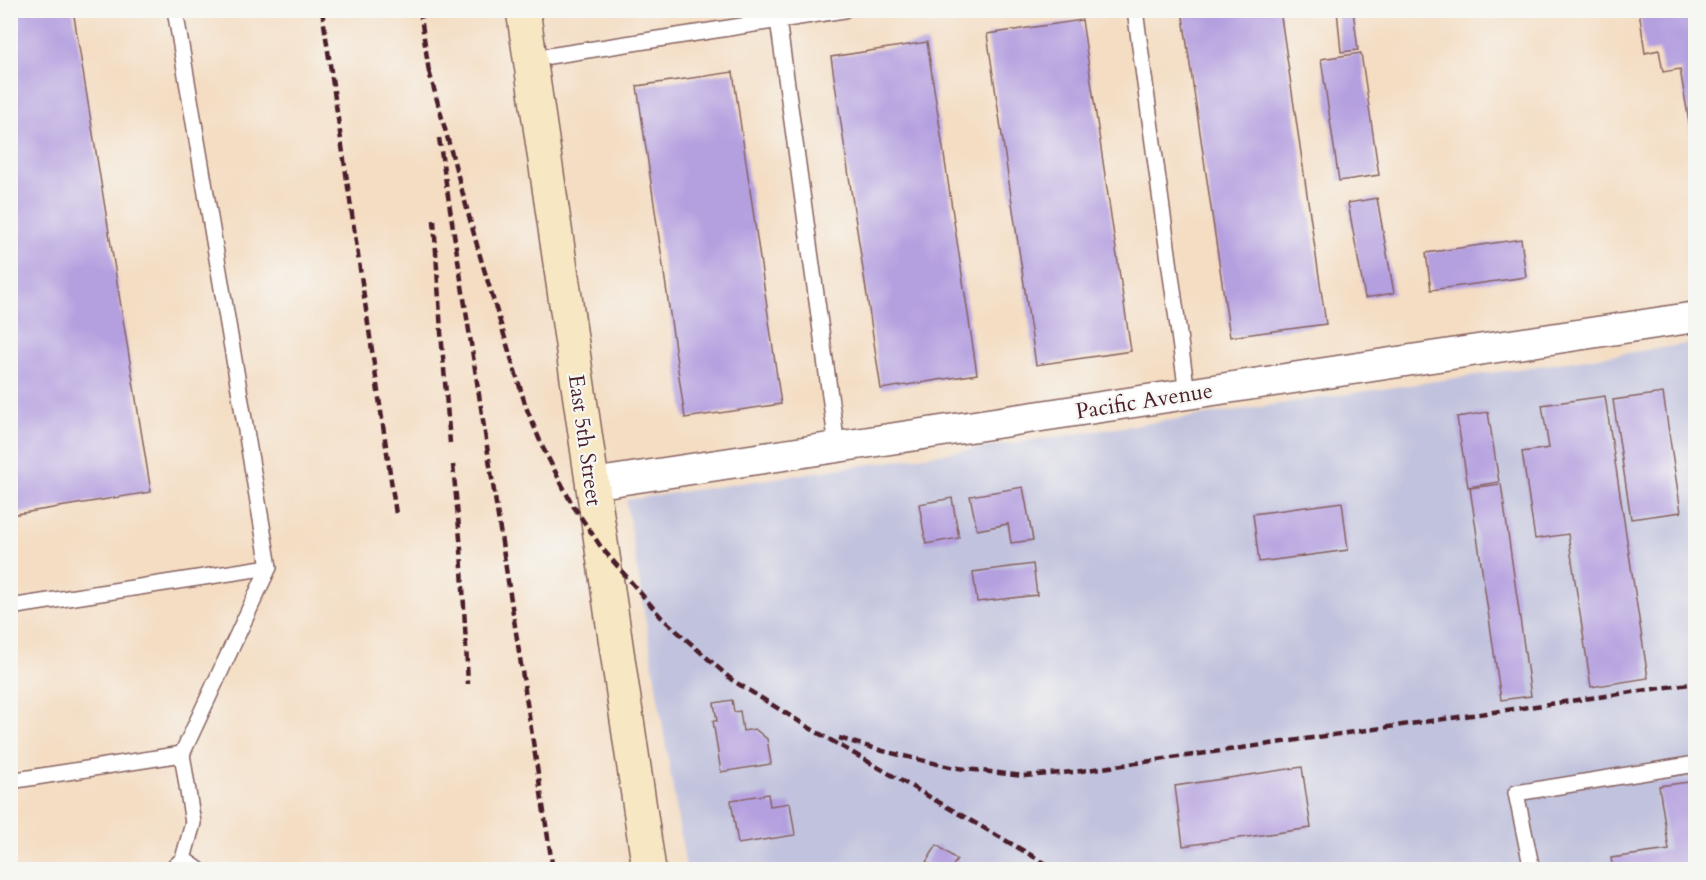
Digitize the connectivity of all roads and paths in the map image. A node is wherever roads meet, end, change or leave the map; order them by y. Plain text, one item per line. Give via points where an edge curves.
1 (175, 10) edge
2 (523, 10) edge
3 (844, 10) edge
4 (1135, 10) edge
5 (778, 20) junction
6 (530, 59) junction
7 (1695, 317) edge
8 (1187, 393) junction
9 (837, 446) junction
10 (592, 484) junction
11 (269, 567) junction
12 (10, 607) edge
13 (182, 754) junction
14 (1695, 764) edge
15 (10, 781) edge
16 (177, 864) edge
17 (199, 870) edge
18 (649, 870) edge
19 (1532, 870) edge

1 - 11 lane
2 - 6 main road, East 5th Street
3 - 5 lane
4 - 8 lane
5 - 6 lane
5 - 9 lane
6 - 10 main road, East 5th Street
7 - 8 street, Pacific Avenue
8 - 9 street, Pacific Avenue
9 - 10 street, Pacific Avenue
10 - 18 main road, East 5th Street
11 - 12 lane
11 - 13 lane
13 - 15 lane
13 - 16 lane via 193,823
14 - 19 lane via 1516,793
16 - 17 lane

